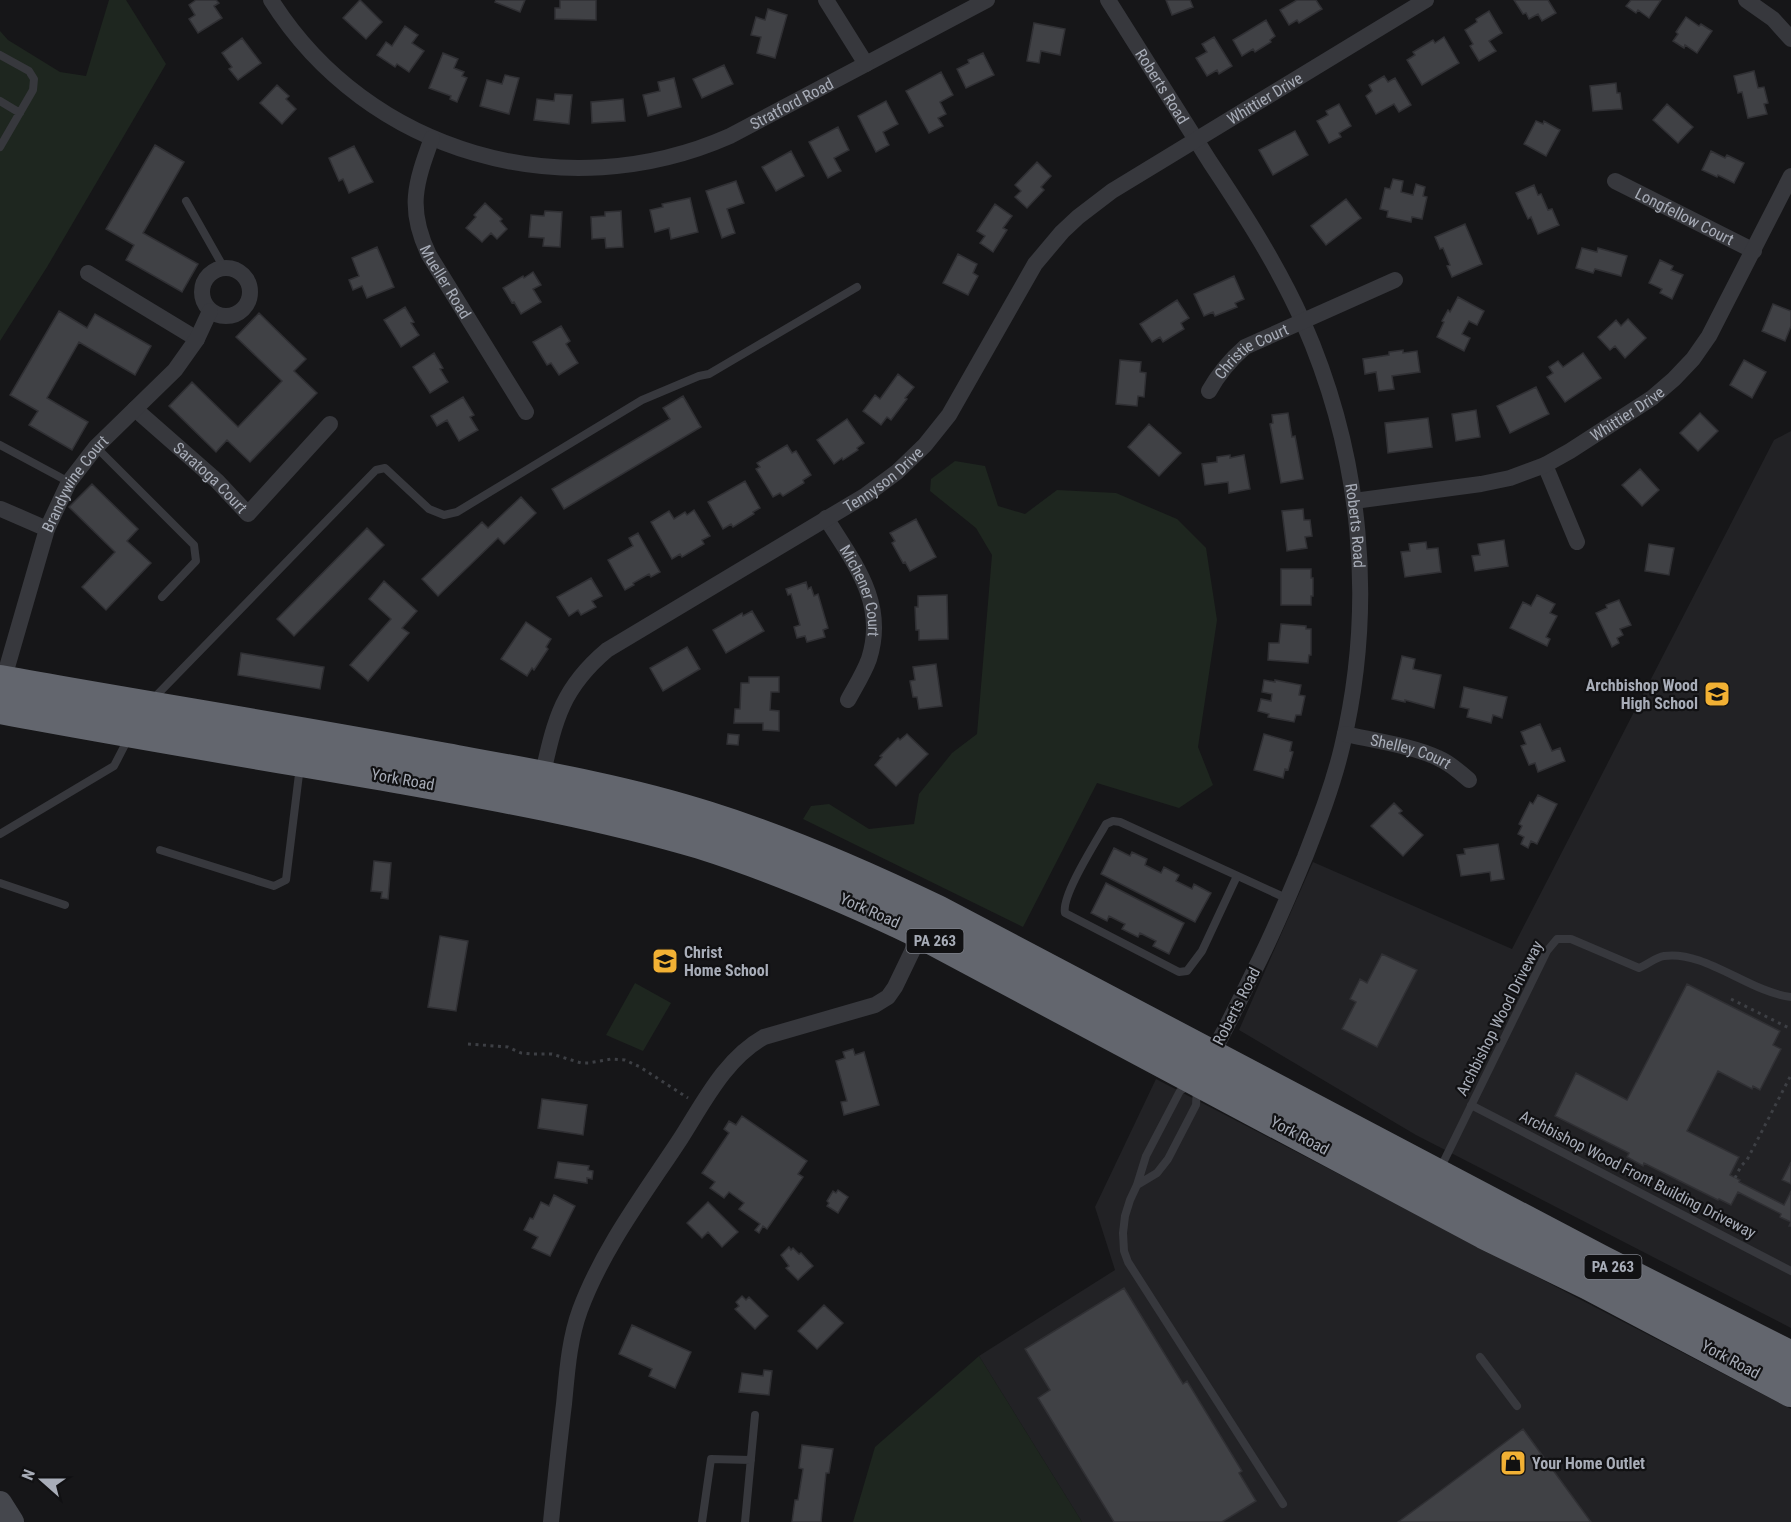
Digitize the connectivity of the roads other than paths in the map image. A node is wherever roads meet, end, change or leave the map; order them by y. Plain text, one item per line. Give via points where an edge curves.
1 (271, 0) edge
2 (826, 0) edge
3 (987, 0) edge
4 (1108, 0) edge
5 (1426, 0) edge
6 (1746, 0) edge
7 (1791, 39) edge
8 (0, 55) edge
9 (866, 64) junction
10 (0, 101) edge
11 (20, 112) junction
12 (432, 138) junction
13 (1196, 140) junction
14 (0, 147) edge
15 (1791, 176) edge
16 (1615, 181) dead end
17 (186, 201) dead end
18 (1754, 251) junction
19 (224, 268) junction
20 (88, 273) dead end
21 (1395, 280) dead end
22 (857, 286) dead end
23 (210, 311) junction
24 (1303, 321) junction
25 (197, 339) junction
26 (1209, 391) dead end
27 (135, 410) junction
28 (526, 412) dead end
29 (330, 424) dead end
30 (0, 445) edge
31 (96, 447) junction
32 (1545, 465) junction
33 (69, 482) junction
34 (1354, 501) junction
35 (1, 509) edge
36 (826, 518) junction
37 (47, 529) junction
38 (1577, 542) dead end
39 (162, 597) dead end
40 (1, 690) edge
41 (848, 700) dead end
42 (139, 719) junction
43 (1345, 734) junction
44 (303, 747) junction
45 (542, 777) junction
46 (1469, 780) dead end
47 (0, 834) edge
48 (160, 850) dead end
49 (1237, 876) junction
50 (0, 884) edge
51 (1288, 899) junction
52 (65, 905) dead end
53 (921, 933) junction
54 (1791, 997) edge
55 (1204, 1068) junction
56 (1472, 1105) junction
57 (1437, 1175) junction
58 (1137, 1185) junction
59 (1791, 1270) edge
60 (1480, 1357) dead end
61 (1791, 1357) edge
62 (1791, 1391) edge
63 (1517, 1406) dead end
64 (755, 1415) dead end
65 (751, 1460) junction
66 (0, 1503) edge
67 (1283, 1504) dead end
68 (12, 1522) edge
69 (551, 1522) edge
70 (702, 1522) edge
71 (745, 1522) edge

1 - 12 street via 312,52 354,92 392,118
2 - 9 street
3 - 9 street, Stratford Road
4 - 13 street, Roberts Road
5 - 13 street, Whittier Drive
6 - 7 street
8 - 11 lane via 29,71 34,79 33,90
9 - 12 street, Stratford Road via 730,136 674,156 630,165 546,168 480,156
10 - 11 lane
11 - 14 lane
12 - 28 street, Mueller Road via 418,175 415,197 423,242
13 - 24 street, Roberts Road via 1281,276
13 - 36 street, Tennyson Drive via 1112,191 1062,232 1035,264 949,415 925,445 882,484
15 - 18 street, Whittier Drive
16 - 18 street, Longfellow Court
17 - 19 lane
18 - 32 street, Whittier Drive via 1709,336 1674,379 1652,398
19 - 23 street via 209,274 204,281 202,297
19 - 23 street via 232,268 245,277 249,299 233,315
20 - 25 street
21 - 24 street, Christie Court
22 - 42 lane via 709,374 642,400 457,512 444,515 429,509 385,468 376,470
23 - 25 street, Brandywine Court
24 - 26 street, Christie Court via 1245,347 1224,367
24 - 34 street, Roberts Road via 1333,404
25 - 27 street, Brandywine Court via 175,370
27 - 29 street, Saratoga Court via 217,481 248,514
27 - 31 street, Brandywine Court
30 - 33 lane
31 - 33 street, Brandywine Court
31 - 39 lane via 194,545 196,561
32 - 34 street, Whittier Drive via 1481,484
32 - 38 street
33 - 37 street, Brandywine Court
34 - 43 street, Roberts Road via 1360,620
35 - 37 street
36 - 41 street, Michener Court via 862,575 873,610 870,654
36 - 45 street, Tennyson Drive via 621,640 591,663 566,697 554,726
37 - 40 street, Brandywine Court
40 - 42 highway, York Road / PA 263
42 - 44 highway, York Road / PA 263
42 - 47 lane via 114,766
43 - 46 street, Shelley Court via 1439,758
43 - 51 street, Roberts Road via 1331,786
44 - 45 highway, York Road / PA 263
44 - 48 lane via 286,880 274,886
44 - 53 highway, York Road / PA 263 via 600,816 702,844 787,874
45 - 55 highway, York Road / PA 263 via 704,816 872,880 937,911
49 - 49 lane via 1113,821 1106,824 1068,893 1065,913 1179,972 1186,971 1202,951
49 - 51 lane
50 - 52 lane
51 - 55 street, Roberts Road
53 - 55 highway, York Road / PA 263
53 - 69 street via 888,997 876,1005 764,1037 737,1056 618,1235 590,1287 577,1322 569,1359
54 - 56 lane, Archbishop Wood Driveway via 1768,992 1689,957 1662,956 1639,968 1571,939 1557,939 1547,951
55 - 57 highway, York Road / PA 263
55 - 58 lane via 1180,1091 1146,1156
55 - 58 lane via 1196,1105 1168,1160 1157,1173
55 - 62 highway, York Road / PA 263 via 1484,1233
56 - 57 lane, Archbishop Wood Driveway
56 - 59 lane, Archbishop Wood Front Building Driveway
57 - 61 highway, York Road / PA 263
58 - 67 lane via 1123,1233 1128,1262
60 - 63 lane
64 - 65 lane
65 - 70 lane via 711,1459
65 - 71 lane
66 - 68 street

